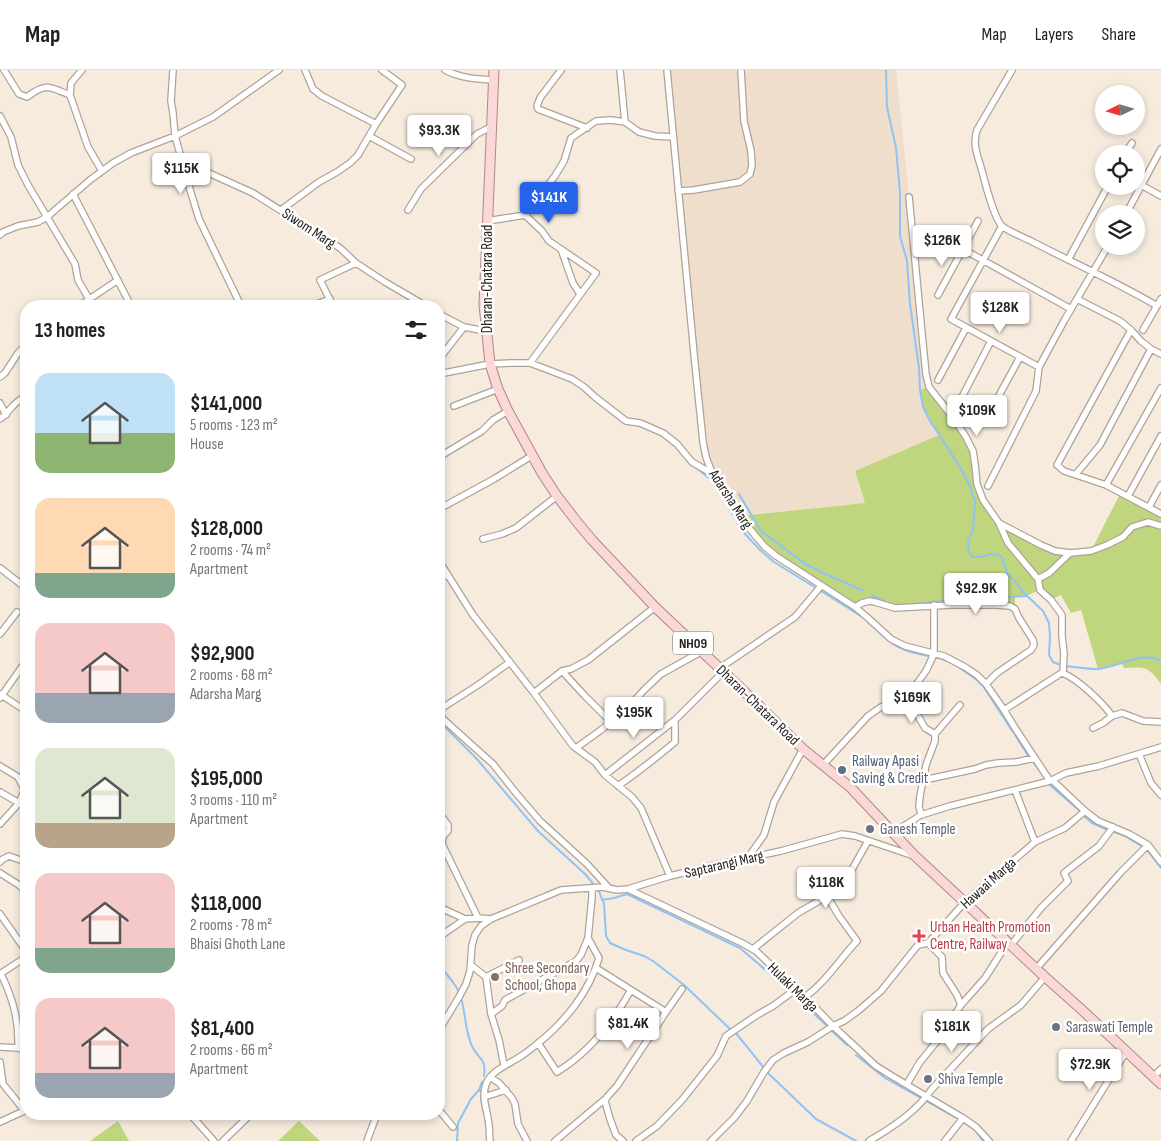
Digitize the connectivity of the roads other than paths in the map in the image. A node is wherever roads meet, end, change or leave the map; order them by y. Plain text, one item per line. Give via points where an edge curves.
1 (4, 70) edge
2 (82, 70) edge
3 (173, 70) edge
4 (279, 70) edge
5 (305, 70) edge
6 (382, 70) edge
7 (445, 70) edge
8 (494, 70) edge
9 (561, 70) edge
10 (620, 70) edge
11 (667, 70) edge
12 (741, 70) edge
13 (1012, 70) edge
14 (493, 80) junction
15 (70, 95) junction
16 (0, 116) edge
17 (624, 122) junction
18 (376, 124) junction
19 (491, 126) junction
20 (587, 128) junction
21 (175, 136) junction
22 (369, 136) junction
23 (673, 137) junction
24 (1161, 149) edge
25 (410, 159) dead end
26 (183, 166) junction
27 (102, 171) junction
28 (1145, 180) edge
29 (1145, 188) edge
30 (678, 191) junction
31 (73, 194) junction
32 (1103, 195) edge
33 (1161, 196) edge
34 (909, 198) dead end
35 (281, 210) junction
36 (408, 210) dead end
37 (525, 214) junction
38 (46, 217) junction
39 (487, 221) junction
40 (978, 221) dead end
41 (1002, 226) junction
42 (0, 235) edge
43 (950, 242) dead end
44 (561, 249) junction
45 (963, 249) junction
46 (1103, 255) edge
47 (984, 260) junction
48 (1068, 260) junction
49 (356, 262) junction
50 (1093, 273) junction
51 (118, 280) junction
52 (580, 294) junction
53 (938, 295) dead end
54 (89, 299) joint
55 (330, 299) edge
56 (1077, 299) junction
57 (1161, 299) edge
58 (127, 300) edge
59 (238, 300) edge
60 (416, 300) edge
61 (1157, 306) junction
62 (1071, 309) junction
63 (445, 317) edge
64 (464, 328) junction
65 (966, 328) junction
66 (1131, 330) junction
67 (1144, 330) dead end
68 (486, 331) junction
69 (991, 341) junction
70 (1151, 349) junction
71 (20, 351) edge
72 (445, 352) edge
73 (1161, 354) edge
74 (1020, 357) junction
75 (530, 363) junction
76 (490, 364) junction
77 (1039, 367) junction
78 (445, 373) edge
79 (0, 377) edge
80 (938, 380) dead end
81 (1161, 388) edge
82 (498, 389) junction
83 (962, 397) dead end
84 (20, 400) edge
85 (0, 404) edge
86 (454, 406) dead end
87 (508, 411) junction
88 (990, 412) dead end
89 (3, 417) edge
90 (1161, 436) edge
91 (445, 453) edge
92 (533, 455) junction
93 (712, 473) junction
94 (1076, 474) junction
95 (1106, 485) junction
96 (1161, 485) edge
97 (988, 486) dead end
98 (557, 496) junction
99 (1128, 496) junction
100 (445, 506) edge
101 (1149, 507) junction
102 (1161, 514) edge
103 (999, 523) junction
104 (1161, 526) edge
105 (483, 539) dead end
106 (1070, 553) junction
107 (0, 568) edge
108 (445, 570) edge
109 (448, 575) junction
110 (445, 576) edge
111 (1038, 579) junction
112 (20, 583) edge
113 (821, 586) junction
114 (934, 605) junction
115 (656, 608) junction
116 (855, 608) junction
117 (17, 612) dead end
118 (0, 634) edge
119 (700, 650) junction
120 (934, 654) junction
121 (510, 662) junction
122 (20, 669) edge
123 (721, 670) junction
124 (562, 671) junction
125 (1062, 671) junction
126 (986, 684) junction
127 (534, 693) junction
128 (1, 696) edge
129 (906, 696) junction
130 (960, 705) dead end
131 (20, 707) edge
132 (445, 707) edge
133 (1004, 710) junction
134 (1112, 716) junction
135 (675, 720) junction
136 (445, 722) edge
137 (611, 722) junction
138 (1161, 722) edge
139 (1093, 728) dead end
140 (935, 734) junction
141 (1161, 747) edge
142 (576, 748) junction
143 (803, 749) junction
144 (1139, 754) junction
145 (1035, 758) junction
146 (823, 765) junction
147 (0, 766) edge
148 (606, 775) junction
149 (20, 780) edge
150 (924, 780) junction
151 (1051, 780) junction
152 (618, 786) junction
153 (1015, 790) junction
154 (0, 792) edge
155 (1161, 795) edge
156 (19, 803) joint
157 (1085, 811) junction
158 (921, 815) junction
159 (445, 821) edge
160 (0, 822) edge
161 (1113, 827) junction
162 (893, 833) junction
163 (445, 834) edge
164 (868, 841) junction
165 (1035, 842) junction
166 (1148, 845) junction
167 (445, 850) edge
168 (914, 855) junction
169 (747, 859) junction
170 (20, 860) edge
171 (0, 862) edge
172 (1161, 862) edge
173 (0, 873) edge
174 (670, 876) junction
175 (20, 887) edge
176 (605, 887) junction
177 (594, 888) junction
178 (628, 889) junction
179 (827, 896) junction
180 (965, 902) junction
181 (445, 910) edge
182 (0, 914) edge
183 (478, 918) junction
184 (465, 919) junction
185 (491, 919) junction
186 (445, 933) edge
187 (588, 938) junction
188 (20, 942) edge
189 (928, 943) junction
190 (1010, 943) junction
191 (752, 949) junction
192 (518, 960) dead end
193 (20, 961) edge
194 (471, 965) junction
195 (596, 968) junction
196 (1036, 969) junction
197 (1, 974) edge
198 (486, 977) junction
199 (1045, 978) junction
200 (796, 988) junction
201 (682, 989) dead end
202 (631, 990) junction
203 (805, 997) junction
204 (961, 1005) junction
205 (666, 1012) junction
206 (492, 1014) junction
207 (445, 1020) edge
208 (833, 1026) junction
209 (538, 1043) junction
210 (0, 1047) edge
211 (18, 1048) joint
212 (1126, 1052) junction
213 (0, 1062) edge
214 (504, 1066) junction
215 (1161, 1070) edge
216 (1153, 1076) junction
217 (490, 1077) junction
218 (906, 1084) junction
219 (1161, 1084) edge
220 (506, 1090) junction
221 (484, 1097) junction
222 (926, 1097) junction
223 (605, 1101) junction
224 (20, 1104) edge
225 (20, 1112) edge
226 (445, 1117) edge
227 (964, 1118) junction
228 (195, 1120) edge
229 (245, 1120) edge
230 (375, 1120) edge
231 (0, 1122) edge
232 (453, 1127) dead end
233 (214, 1141) edge
234 (223, 1141) edge
235 (367, 1141) edge
236 (490, 1141) edge
237 (527, 1141) edge
238 (555, 1141) edge
239 (623, 1141) edge
240 (636, 1141) edge
241 (712, 1141) edge
242 (869, 1141) edge
243 (944, 1141) edge
244 (989, 1141) edge
245 (1071, 1141) edge

1 - 15 street via 19,94 27,97 38,88 49,86
2 - 15 street via 71,83
3 - 21 street via 171,101
4 - 21 street via 213,117
5 - 18 street via 313,89 322,96
6 - 18 street via 402,85
7 - 14 street via 472,79
8 - 14 main road, Dharan-Chatara Road / NH09
9 - 20 street via 540,98 538,109
10 - 17 street
11 - 23 street, Adarsha Marg
12 - 30 street via 744,121 752,158 750,174 740,182
13 - 41 street via 974,139 984,180
14 - 19 main road, Dharan-Chatara Road / NH09
15 - 27 street via 88,147
16 - 38 street via 18,166
17 - 20 street via 596,121
17 - 23 street via 639,132
18 - 22 street
19 - 36 street via 477,134 421,189
19 - 39 main road, Dharan-Chatara Road / NH09
20 - 37 street via 570,138 564,161
21 - 26 street
21 - 27 street via 131,153
22 - 25 street
22 - 35 street via 350,163
23 - 30 street, Adarsha Marg
24 - 28 street
26 - 35 street, Siwom Marg via 215,175
26 - 59 street via 199,219
27 - 31 street
29 - 33 street
30 - 93 street, Adarsha Marg via 704,442
31 - 38 street
31 - 51 street
32 - 48 street
34 - 103 street via 922,344 929,386 966,437 973,451 977,484 983,500
35 - 49 street, Siwom Marg
37 - 39 street
37 - 44 street via 549,241
38 - 42 street
38 - 54 street via 75,264 78,280
39 - 68 main road, Dharan-Chatara Road / NH09
40 - 45 street
41 - 47 street
41 - 48 street
43 - 45 street
44 - 52 street
44 - 52 street via 596,273
45 - 47 street
45 - 53 street
46 - 50 street
47 - 62 street
47 - 65 street via 951,319
48 - 50 street
49 - 55 street via 320,280
49 - 60 street, Siwom Marg
50 - 56 street
50 - 61 street
51 - 54 street
51 - 58 street
52 - 75 street
56 - 62 street
56 - 66 street
57 - 61 street
61 - 67 street
62 - 77 street
63 - 64 street
64 - 68 street
64 - 72 street
65 - 69 street
65 - 80 street
66 - 70 street
66 - 94 street via 1057,465
68 - 76 main road, Dharan-Chatara Road / NH09
69 - 74 street
69 - 83 street
70 - 73 street
70 - 94 street via 1100,444
71 - 79 street
74 - 77 street
74 - 88 street
75 - 76 street
75 - 93 street via 572,379 626,421 663,433 678,444 692,462
76 - 78 street
76 - 82 main road, Dharan-Chatara Road / NH09
77 - 97 street via 1036,391
81 - 95 street
82 - 86 street
82 - 87 main road, Dharan-Chatara Road / NH09
84 - 89 street
85 - 89 street
87 - 91 street
87 - 92 main road, Dharan-Chatara Road / NH09
90 - 99 street
92 - 98 main road, Dharan-Chatara Road / NH09
92 - 100 street
93 - 113 street, Adarsha Marg via 756,537 776,556
94 - 95 street
95 - 99 street
96 - 101 street
98 - 105 street via 516,528
98 - 115 main road, Dharan-Chatara Road / NH09 via 596,544
99 - 101 street
101 - 102 street
103 - 106 street via 1041,545
103 - 111 street via 1008,543
104 - 106 street via 1148,522 1132,527 1123,537 1091,552
106 - 111 street
107 - 112 street
108 - 109 street
109 - 110 street
109 - 121 street via 473,615
111 - 125 street via 1040,590 1062,615
113 - 116 street, Adarsha Marg
113 - 123 street via 795,617
114 - 116 street via 895,608 869,601
114 - 120 street
114 - 126 street via 996,605 1015,609 1034,645 1032,650
115 - 119 main road, Dharan-Chatara Road / NH09
115 - 124 street via 588,660
116 - 120 street, Adarsha Marg via 891,638 905,646
117 - 118 street
119 - 123 main road, Dharan-Chatara Road / NH09
119 - 137 street via 661,674
120 - 126 street, Adarsha Marg via 965,667
120 - 129 street via 926,671
121 - 127 street
121 - 132 street
122 - 128 street
123 - 135 street
123 - 143 main road, Dharan-Chatara Road / NH09
124 - 127 street
124 - 137 street
125 - 133 street
125 - 134 street
126 - 133 street, Adarsha Marg
127 - 142 street
128 - 131 street
129 - 140 street via 925,728
129 - 146 street via 868,716
130 - 140 street
133 - 145 street, Adarsha Marg
134 - 138 street via 1122,713 1143,721
134 - 139 street
135 - 148 street
135 - 152 street via 675,742
136 - 176 street via 493,764 540,821 587,864
137 - 142 street
140 - 150 street
141 - 144 street
142 - 148 street
143 - 146 main road, Dharan-Chatara Road / NH09
143 - 169 street via 774,802 764,836
144 - 151 street
144 - 155 street via 1151,783
145 - 150 street via 986,765
145 - 151 street, Adarsha Marg
146 - 162 main road, Dharan-Chatara Road / NH09 via 850,787
147 - 149 street
148 - 152 street
150 - 158 street via 919,806
151 - 153 street
151 - 157 street, Adarsha Marg
152 - 174 street via 641,808
153 - 158 street
153 - 165 street
154 - 156 street
156 - 160 street
157 - 161 street, Adarsha Marg
157 - 165 street, Hawaai Marga via 1066,828
158 - 162 street
159 - 163 street via 448,831
161 - 166 street, Adarsha Marg
161 - 190 street via 1099,846 1064,873 1068,881
162 - 168 main road, Dharan-Chatara Road / NH09
164 - 168 street, Saptarangi Marg
164 - 169 street, Saptarangi Marg via 842,834
164 - 179 street via 842,884
165 - 180 street, Hawaai Marga
166 - 172 street, Adarsha Marg
166 - 196 street
167 - 183 street
168 - 180 main road, Dharan-Chatara Road / NH09
169 - 174 street, Saptarangi Marg
170 - 171 street via 9,856
173 - 175 street
174 - 178 street, Saptarangi Marg
176 - 177 street, Saptarangi Marg
176 - 178 street, Saptarangi Marg
177 - 185 street, Saptarangi Marg via 560,890
177 - 187 street
178 - 191 street, Hulaki Marga
179 - 191 street via 798,913
179 - 203 street via 857,941 825,980
180 - 189 street, Hawaai Marga
180 - 190 main road, Dharan-Chatara Road / NH09
181 - 184 street
182 - 188 street
183 - 184 street
183 - 185 street
184 - 186 street
185 - 194 street via 475,935
187 - 195 street via 599,958
187 - 206 street via 576,961 505,1000
189 - 204 street via 942,957 943,973
189 - 208 street, Hawaai Marga via 918,945 881,991 858,1011
190 - 196 main road, Dharan-Chatara Road / NH09
190 - 204 street
191 - 200 street, Hulaki Marga
192 - 198 street
193 - 197 street
194 - 198 street
194 - 207 street via 461,995
195 - 202 street
195 - 209 street via 569,1012
196 - 199 main road, Dharan-Chatara Road / NH09
197 - 211 street via 14,1006
198 - 206 street
199 - 212 main road, Dharan-Chatara Road / NH09
199 - 222 street via 1021,1005 988,1029
200 - 203 street, Hulaki Marga
200 - 240 street via 726,1036 717,1056 682,1100 657,1126
201 - 205 street
202 - 205 street
202 - 209 street via 594,1041 572,1063 557,1072
203 - 208 street, Hulaki Marga
204 - 218 street
205 - 223 street
206 - 214 street
208 - 218 street, Hulaki Marga via 876,1066
208 - 241 street, Hawaai Marga via 773,1060 747,1101
209 - 214 street
210 - 211 street
212 - 216 main road, Dharan-Chatara Road / NH09
212 - 245 street
213 - 224 street via 3,1084
214 - 217 street
215 - 216 street
216 - 219 main road, Dharan-Chatara Road / NH09
217 - 220 street
217 - 221 street
218 - 222 street, Hulaki Marga
220 - 221 street
220 - 237 street via 515,1104 518,1124
221 - 236 street
222 - 227 street, Hulaki Marga
222 - 242 street via 909,1114
223 - 238 street
223 - 239 street via 616,1135
225 - 231 street
226 - 232 street
227 - 243 street
227 - 244 street, Hulaki Marga
228 - 233 street
229 - 234 street
230 - 235 street

